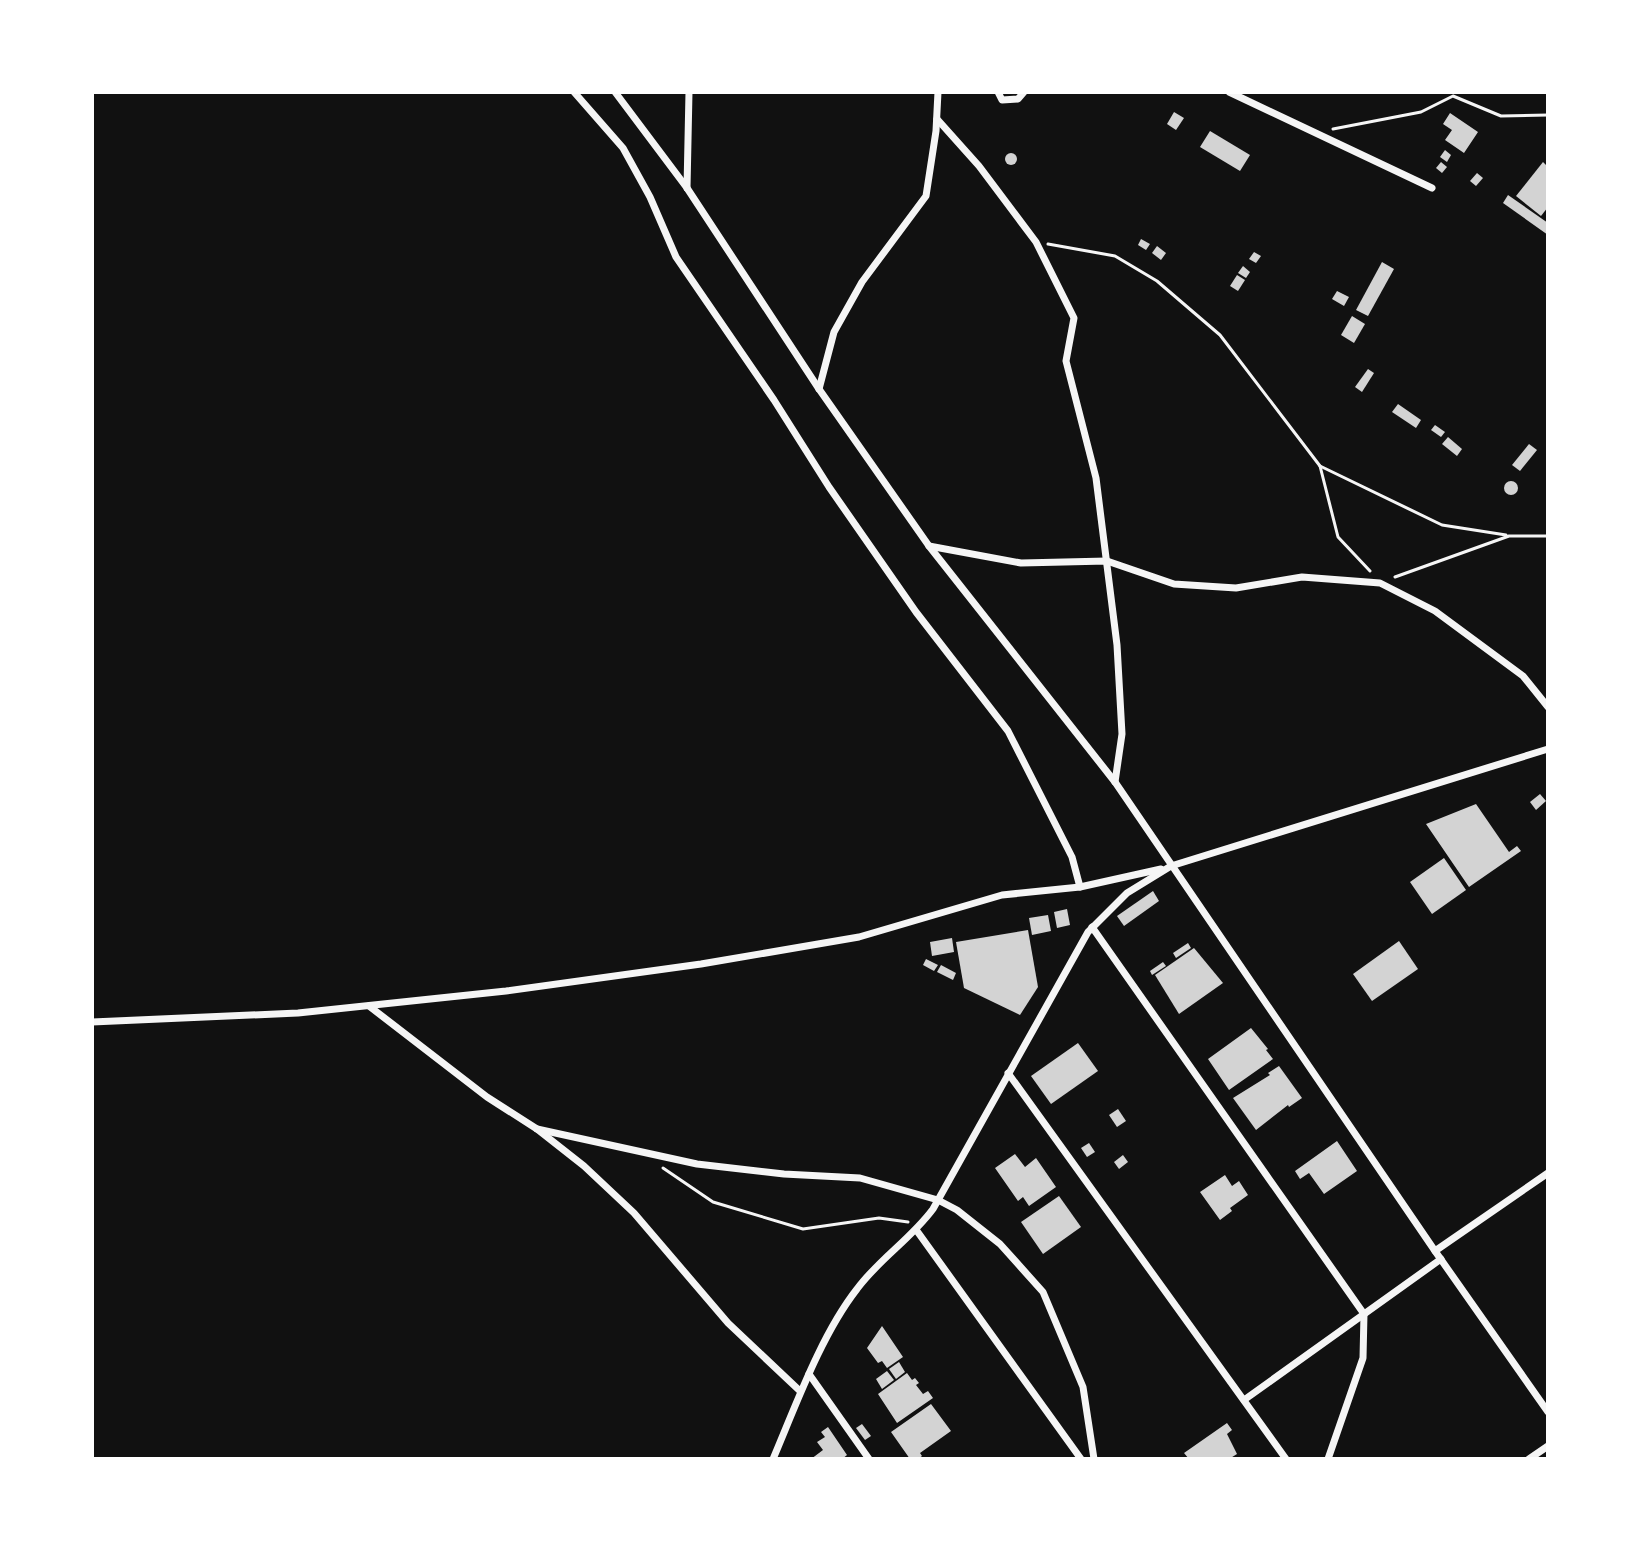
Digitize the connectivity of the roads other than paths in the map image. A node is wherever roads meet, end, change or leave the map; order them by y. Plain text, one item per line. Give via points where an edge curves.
1 (574, 92) edge
2 (615, 92) edge
3 (689, 92) edge
4 (938, 92) edge
5 (998, 92) edge
6 (1024, 92) edge
7 (1229, 92) edge
8 (937, 119) junction
9 (687, 188) junction
10 (1432, 188) dead end
11 (819, 389) junction
12 (929, 546) junction
13 (1107, 561) junction
14 (1548, 707) edge
15 (1548, 749) edge
16 (1115, 782) junction
17 (1171, 866) junction
18 (1080, 887) junction
19 (1092, 927) junction
20 (369, 1006) junction
21 (92, 1022) edge
22 (1008, 1073) junction
23 (537, 1129) junction
24 (1548, 1173) edge
25 (938, 1200) junction
26 (919, 1228) junction
27 (1435, 1251) junction
28 (1441, 1259) junction
29 (1364, 1314) junction
30 (809, 1374) junction
31 (800, 1391) junction
32 (1244, 1400) junction
33 (1548, 1412) edge
34 (1548, 1446) edge
35 (773, 1459) edge
36 (869, 1459) edge
37 (1081, 1459) edge
38 (1094, 1459) edge
39 (1286, 1459) edge
40 (1328, 1459) edge
41 (1529, 1459) edge

1 - 18 street via 623,148 676,257 829,487 1008,731 1072,857
2 - 9 street
3 - 9 street
4 - 8 street
5 - 6 street via 1002,100 1018,99
7 - 10 street
8 - 11 street via 926,196 862,282 834,332
8 - 13 street via 1036,242 1074,318 1066,361 1096,478
9 - 11 street
11 - 12 street
12 - 13 street via 1021,563
12 - 16 street
13 - 14 street via 1174,584 1236,588 1302,577 1380,583 1435,611 1523,676
13 - 16 street via 1122,734
15 - 17 street
16 - 17 street
17 - 18 street
17 - 19 street via 1127,893
17 - 27 street
18 - 20 street via 1002,895 859,937 701,964
19 - 22 street
19 - 29 street
20 - 21 street
20 - 23 street
22 - 25 street
22 - 32 street
23 - 25 street via 697,1164 860,1178
23 - 31 street via 610,1189 728,1323
24 - 27 street
25 - 26 street
25 - 38 street via 1000,1244 1043,1292 1083,1387
26 - 30 street via 857,1289
26 - 37 street
27 - 28 street
28 - 29 street
28 - 33 street
29 - 32 street
29 - 40 street via 1363,1358
30 - 31 street
30 - 36 street
31 - 35 street
32 - 39 street
34 - 41 street

